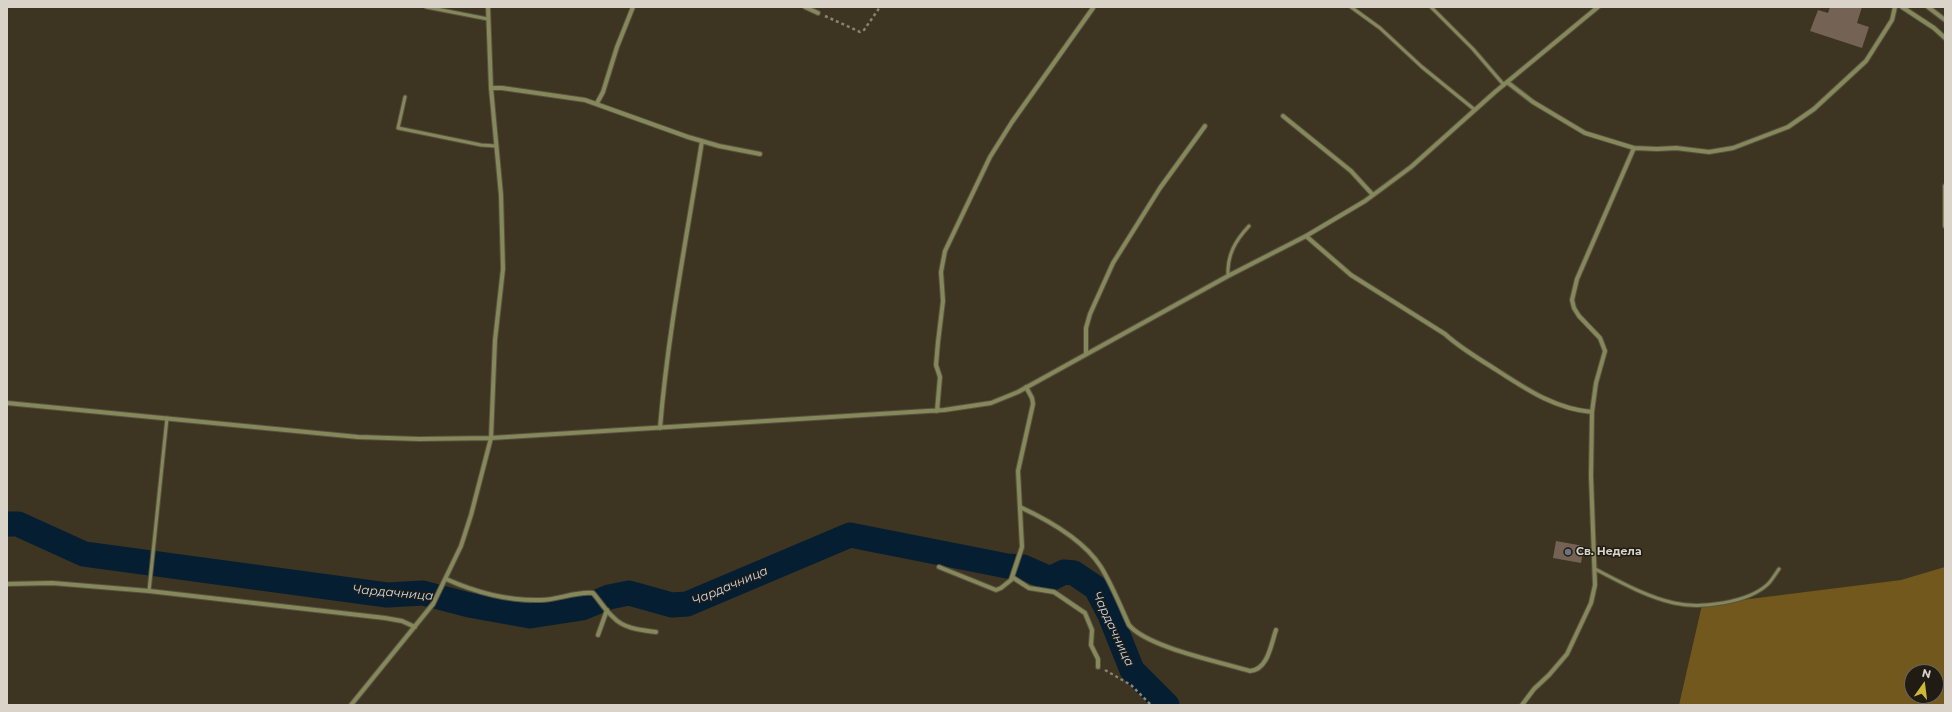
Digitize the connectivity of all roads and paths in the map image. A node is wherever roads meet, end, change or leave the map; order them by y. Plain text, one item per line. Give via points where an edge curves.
1 (426, 7) edge
2 (488, 7) edge
3 (632, 7) edge
4 (805, 7) edge
5 (880, 7) edge
6 (1351, 7) edge
7 (1431, 7) edge
8 (1598, 7) edge
9 (1895, 7) edge
10 (1902, 7) edge
11 (1928, 7) edge
12 (1092, 8) dead end
13 (818, 13) joint
14 (488, 19) junction
15 (1945, 20) edge
16 (1945, 38) edge
17 (1506, 83) junction
18 (491, 88) junction
19 (405, 97) dead end
20 (597, 103) junction
21 (1475, 110) junction
22 (1283, 116) dead end
23 (1205, 126) dead end
24 (702, 141) junction
25 (496, 146) junction
26 (1634, 148) junction
27 (760, 154) dead end
28 (1945, 186) edge
29 (1373, 195) junction
30 (1249, 226) dead end
31 (1945, 226) edge
32 (1306, 236) junction
33 (1228, 276) junction
34 (1086, 354) junction
35 (1026, 387) junction
36 (7, 403) edge
37 (937, 411) junction
38 (1592, 412) junction
39 (167, 418) junction
40 (660, 428) junction
41 (491, 438) junction
42 (1020, 507) junction
43 (940, 567) dead end
44 (1595, 569) junction
45 (1779, 569) dead end
46 (1012, 577) junction
47 (446, 578) junction
48 (7, 584) edge
49 (149, 591) junction
50 (607, 610) junction
51 (415, 627) junction
52 (1276, 630) dead end
53 (656, 632) dead end
54 (598, 635) dead end
55 (1098, 667) joint
56 (351, 705) edge
57 (1151, 705) edge
58 (1522, 705) edge

1 - 14 lane
2 - 14 street
3 - 20 street
4 - 13 street
5 - 13 path via 860,32
6 - 21 lane via 1380,28 1422,67
7 - 17 lane
8 - 17 street
9 - 26 street via 1892,20 1866,61 1814,109 1788,128 1733,148 1709,152 1676,148
10 - 16 street
11 - 15 street
12 - 37 street via 990,157 945,251 941,272 943,301 936,365 940,377
14 - 18 street
17 - 21 street
17 - 26 street via 1585,133
18 - 20 street
18 - 25 street
19 - 25 lane via 398,128
20 - 24 street via 660,128
21 - 29 street via 1411,167
22 - 29 street via 1351,171
23 - 34 street via 1160,188 1113,262 1090,314 1086,328
24 - 27 street
24 - 40 street via 668,340
25 - 41 street via 501,195 503,269 495,340
26 - 38 street via 1573,292 1572,300 1579,316 1594,331 1604,345 1605,351 1596,383
28 - 31 street
29 - 32 street
30 - 33 lane via 1232,248 1227,265
32 - 33 street
32 - 38 street via 1351,275 1535,395 1559,405
33 - 34 street
34 - 35 street
35 - 37 street via 991,403
35 - 42 street via 1033,404 1018,472
36 - 39 street
37 - 40 street
38 - 44 street via 1591,476
39 - 41 street via 358,437
39 - 49 lane
40 - 41 street
41 - 47 street via 471,516
42 - 46 street via 1022,547
42 - 52 street via 1050,521 1090,554 1110,582 1129,625 1146,638 1250,671 1260,668
43 - 46 street via 996,590 1008,584
44 - 45 lane via 1649,595 1675,603 1702,605 1733,601 1755,592 1768,584
44 - 58 street via 1593,596 1576,638 1557,667 1534,689
46 - 55 street via 1029,588 1054,592 1085,613 1092,630 1091,645 1098,658
47 - 50 street via 476,590 518,598 541,600 593,593
47 - 51 street via 433,604
48 - 49 street via 52,583
49 - 51 street via 385,618 402,621
50 - 53 street via 621,624
50 - 54 street
51 - 56 street
55 - 57 path via 1131,685

